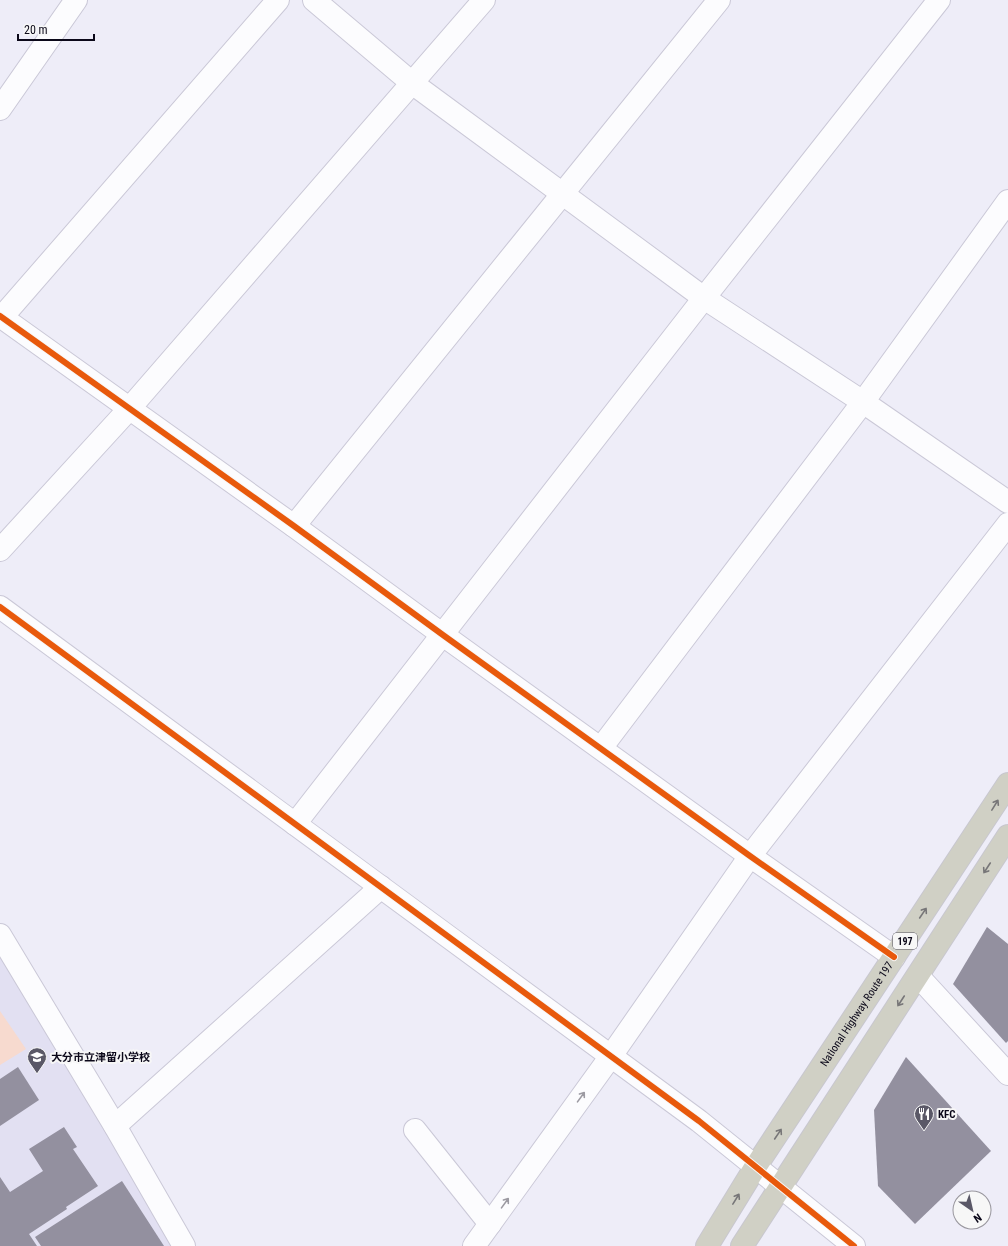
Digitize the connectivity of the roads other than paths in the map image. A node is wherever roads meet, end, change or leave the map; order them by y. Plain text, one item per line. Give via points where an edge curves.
1 (76, 0) edge
2 (278, 0) edge
3 (314, 0) edge
4 (484, 0) edge
5 (719, 0) edge
6 (939, 0) edge
7 (412, 83) junction
8 (0, 109) edge
9 (562, 194) junction
10 (1008, 201) edge
11 (704, 298) junction
12 (1, 316) edge
13 (863, 402) junction
14 (129, 409) junction
15 (1008, 502) edge
16 (1008, 524) edge
17 (294, 526) junction
18 (0, 550) edge
19 (0, 607) edge
20 (442, 635) junction
21 (601, 748) junction
22 (1008, 784) edge
23 (295, 824) junction
24 (1008, 836) edge
25 (750, 856) junction
26 (381, 887) junction
27 (0, 935) edge
28 (894, 957) junction
29 (918, 976) junction
30 (611, 1056) junction
31 (1008, 1074) edge
32 (115, 1126) junction
33 (415, 1130) dead end
34 (756, 1166) junction
35 (780, 1186) junction
36 (490, 1224) junction
37 (184, 1246) edge
38 (474, 1246) edge
39 (708, 1246) edge
40 (742, 1246) edge
41 (854, 1246) edge

1 - 8 street
2 - 12 street
3 - 7 street
4 - 7 street
5 - 9 street
6 - 11 street
7 - 9 street
7 - 14 street
9 - 11 street
9 - 17 street
10 - 13 street
11 - 13 street
11 - 20 street
12 - 14 street
13 - 15 street
13 - 21 street
14 - 17 street
14 - 18 street
16 - 25 street
17 - 20 street
19 - 23 street
20 - 21 street
20 - 23 street
21 - 25 street
28 -> 22 highway, National Highway Route 197 / 197
23 - 26 street
24 -> 29 highway, 197
25 - 28 street
25 - 30 street
26 - 30 street
26 - 32 street
27 - 32 street
34 -> 28 highway, National Highway Route 197 / 197
29 - 31 street
29 -> 35 highway, 197
30 - 34 street
36 -> 30 street
32 - 37 street
33 - 36 street
34 - 35 street
39 -> 34 highway, National Highway Route 197 / 197
35 - 40 highway, 197
35 - 41 street
36 - 38 street

